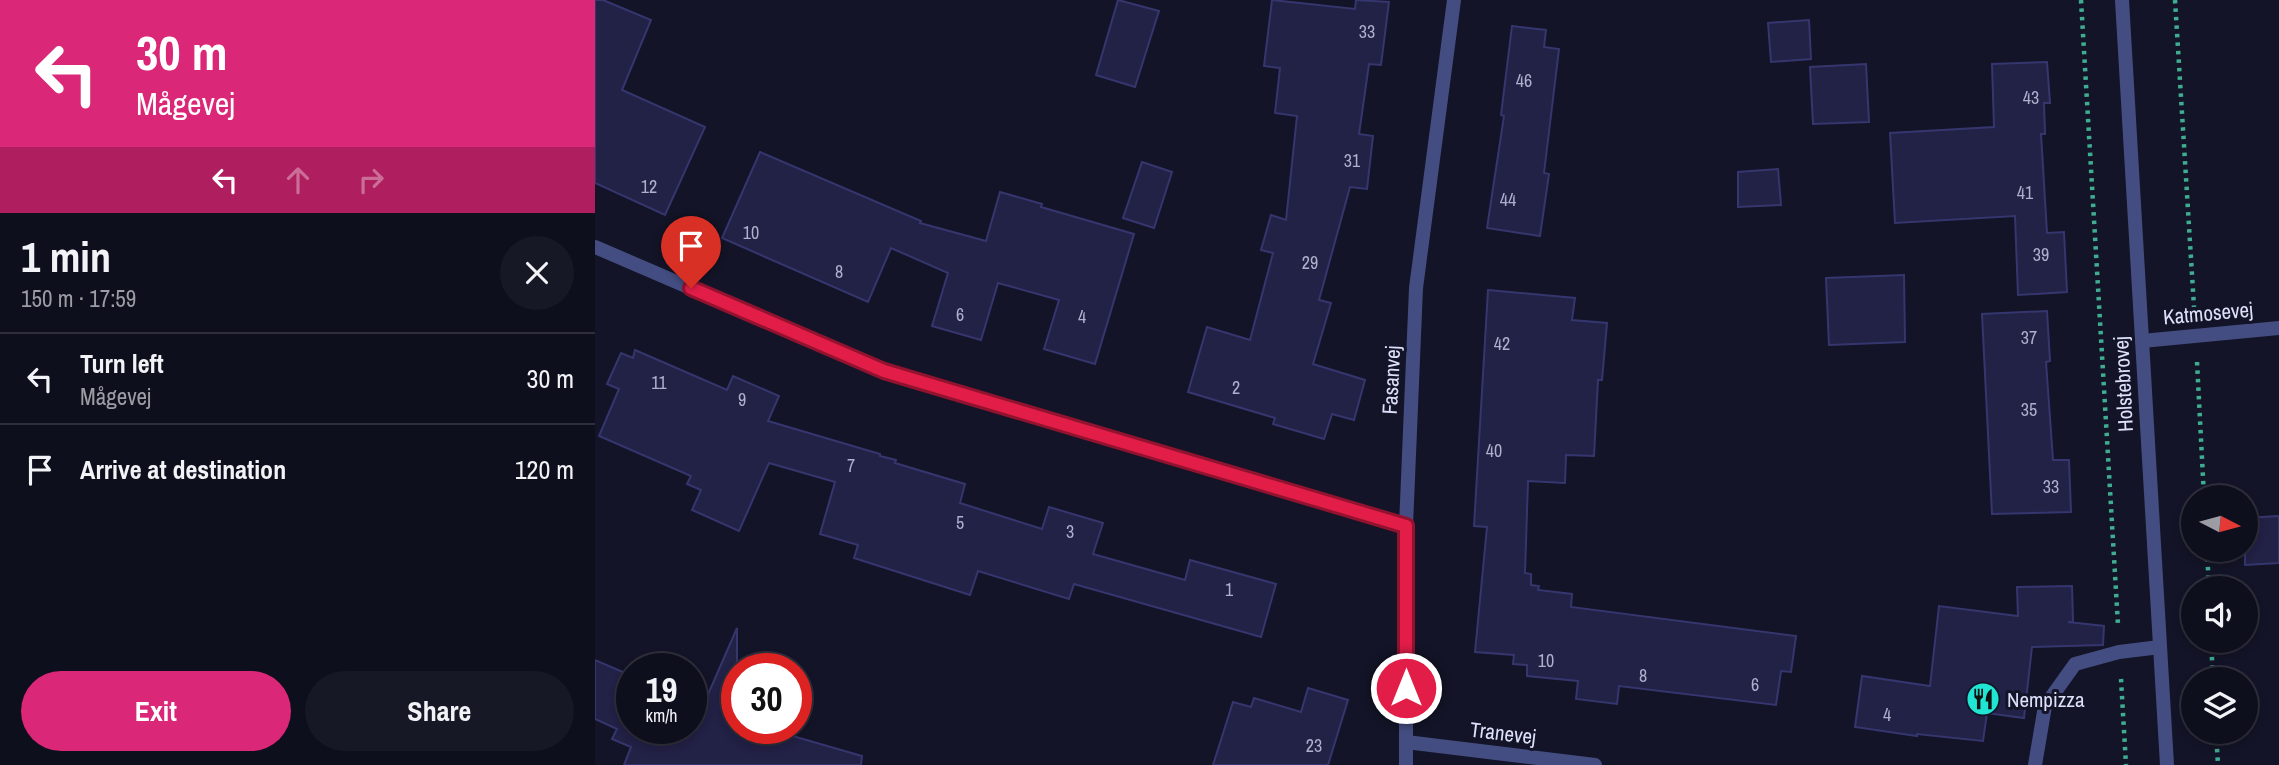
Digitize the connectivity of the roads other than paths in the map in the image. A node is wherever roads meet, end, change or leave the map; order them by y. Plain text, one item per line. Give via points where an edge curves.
1 (1454, 0) edge
2 (2122, 0) edge
3 (595, 247) edge
4 (2279, 328) edge
5 (2142, 341) junction
6 (1406, 526) junction
7 (2160, 647) junction
8 (1406, 742) junction
9 (1406, 765) edge
10 (1595, 765) edge
11 (2035, 765) edge
12 (2167, 765) edge

1 - 6 street, Fasanvej via 1416,288
2 - 5 street, Holstebrovej
3 - 6 street via 884,371
4 - 5 street, Katmosevej
5 - 7 street, Holstebrovej
6 - 8 street, Fasanvej
7 - 11 street via 2075,664 2045,706
7 - 12 street, Holstebrovej
8 - 9 street, Fasanvej
8 - 10 street, Tranevej

